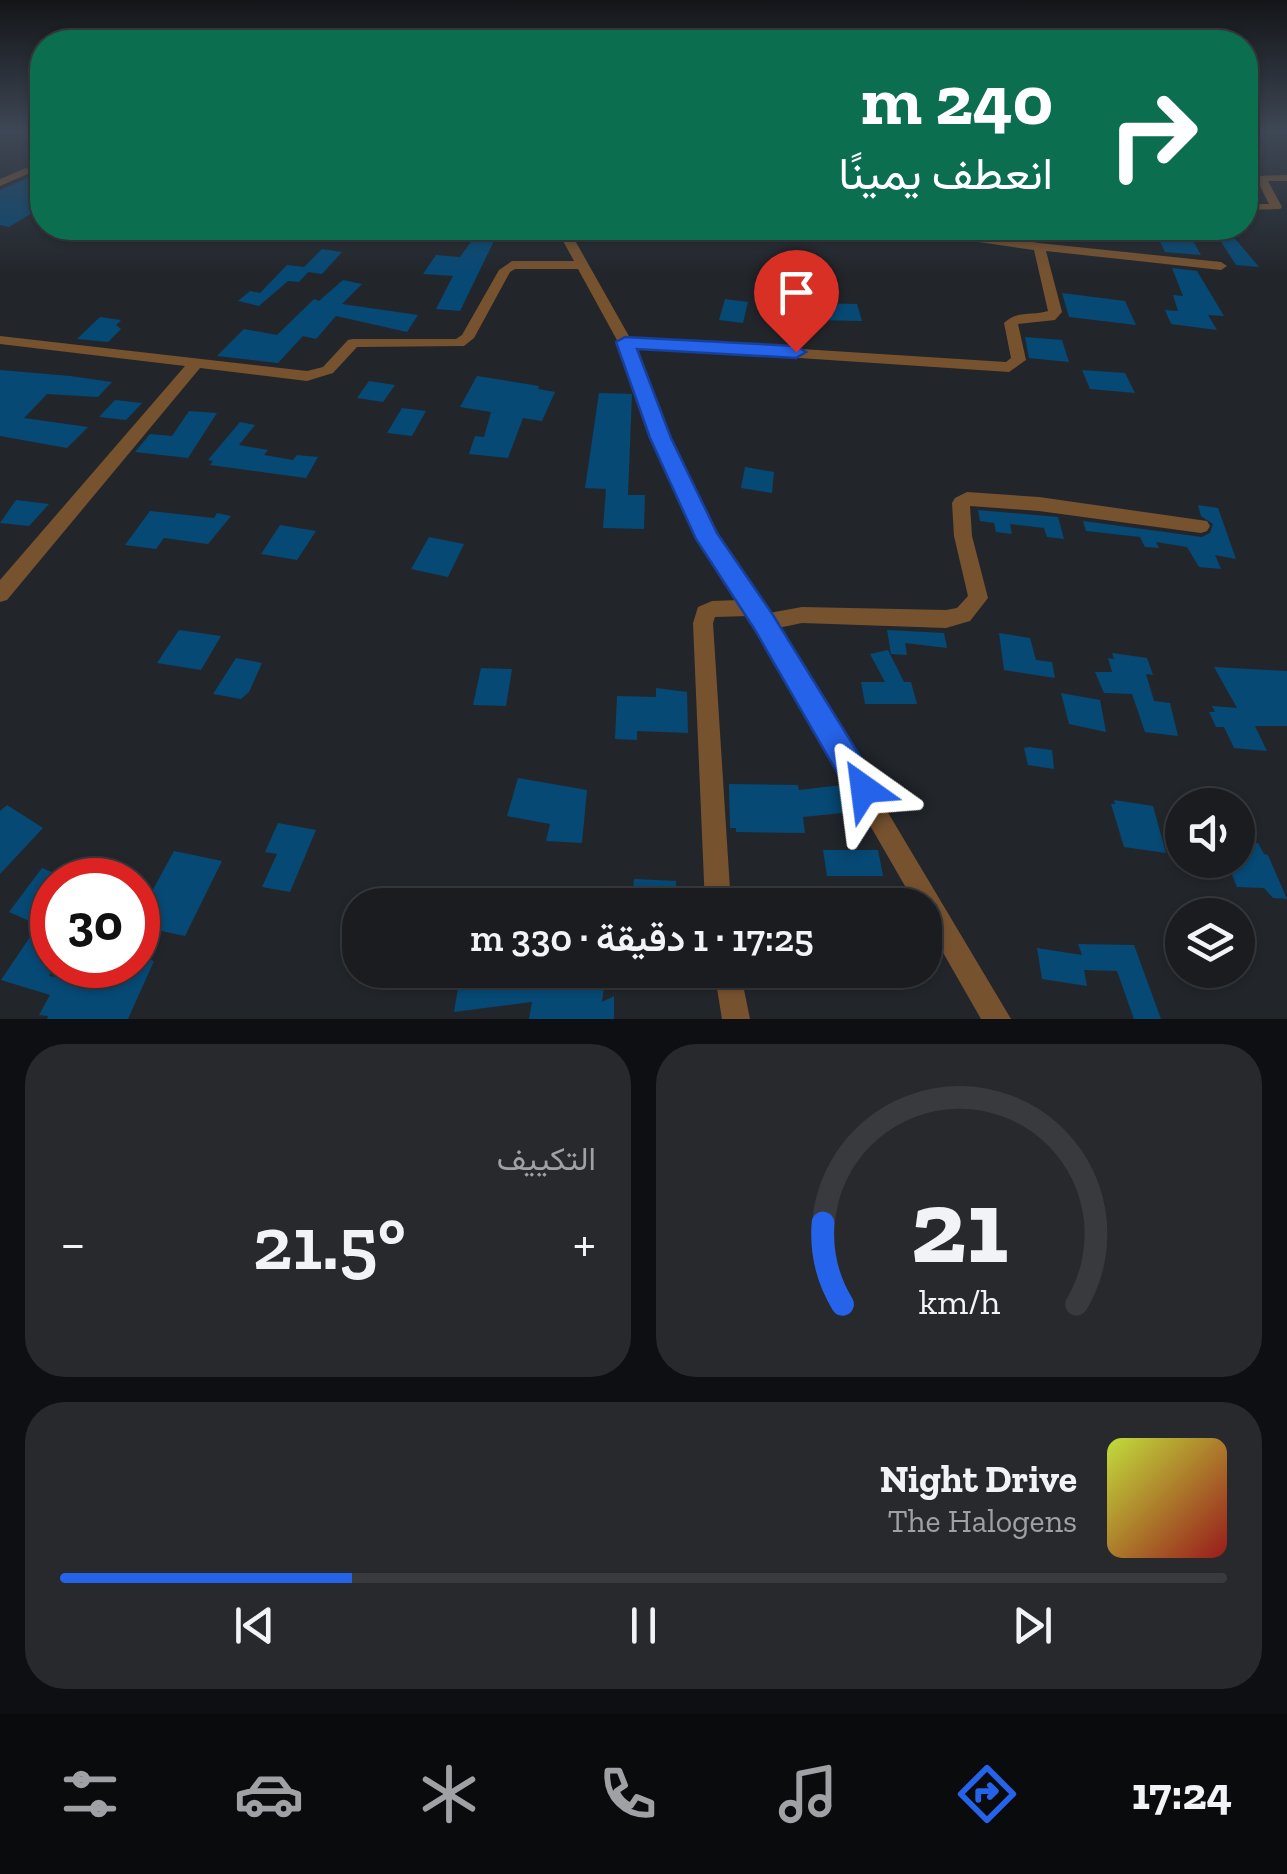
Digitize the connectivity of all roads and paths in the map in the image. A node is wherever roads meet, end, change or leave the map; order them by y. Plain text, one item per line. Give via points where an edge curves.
1 (1262, 179) edge
2 (1258, 207) edge
3 (568, 240) edge
4 (992, 240) edge
5 (1038, 247) junction
6 (582, 265) junction
7 (1221, 266) dead end
8 (0, 340) edge
9 (625, 342) junction
10 (197, 362) junction
11 (1202, 526) dead end
12 (0, 594) edge
13 (759, 615) junction
14 (717, 888) edge
15 (731, 988) edge
16 (736, 1019) edge
17 (997, 1019) edge

1 - 2 street via 1276,206
3 - 6 street
4 - 5 street
5 - 7 street
5 - 9 street via 1055,312 1010,323 1019,360 1009,367
6 - 9 street
6 - 10 street via 512,265 459,343 353,343 328,370 307,376
8 - 10 street
9 - 13 street via 683,490
10 - 12 street
11 - 13 street via 967,499 963,536 978,598 963,615
13 - 14 street via 712,608 703,623
13 - 17 street
15 - 16 street

